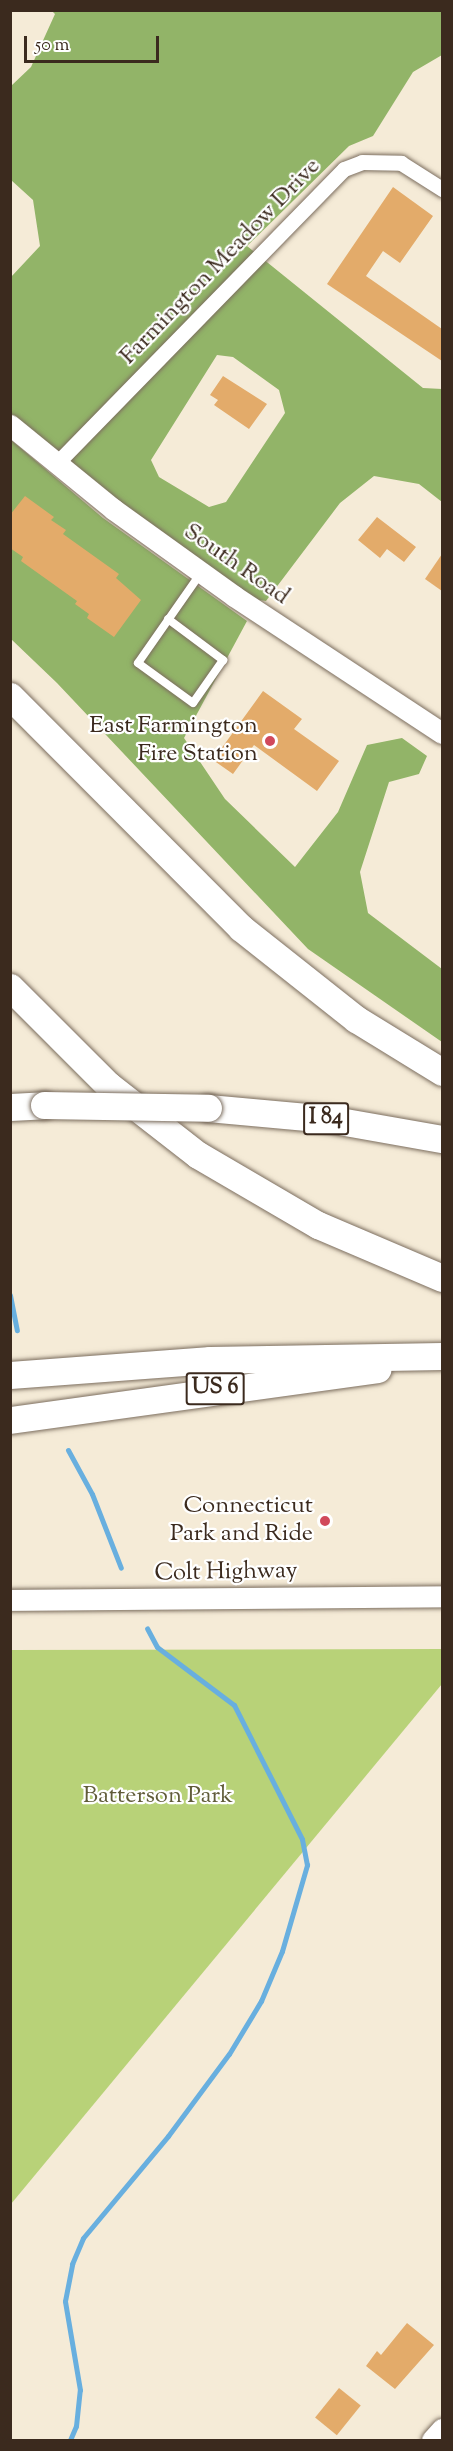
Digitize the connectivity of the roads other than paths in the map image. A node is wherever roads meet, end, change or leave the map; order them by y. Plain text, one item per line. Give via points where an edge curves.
1 (442, 189) edge
2 (10, 425) edge
3 (56, 464) junction
4 (201, 572) junction
5 (168, 619) junction
6 (10, 696) edge
7 (442, 733) edge
8 (10, 987) edge
9 (442, 1072) edge
10 (10, 1107) edge
11 (442, 1139) edge
12 (442, 1278) edge
13 (430, 1356) edge
14 (10, 1375) edge
15 (10, 1419) edge
16 (442, 1596) edge
17 (10, 1600) edge
18 (442, 2428) edge
19 (432, 2440) edge

1 - 3 street, Farmington Meadow Drive via 401,163 362,162 344,169
2 - 3 main road, South Road
3 - 4 main road, South Road
4 - 5 lane
4 - 7 main road, South Road
5 - 5 lane via 138,663 193,703 224,660
6 - 9 highway via 169,858 265,948 356,1019
8 - 12 highway via 108,1085 198,1155 318,1226
10 - 11 highway, I 84, bridge via 208,1108 328,1119
13 - 14 highway via 210,1360
13 - 15 highway, US 6 via 351,1374 205,1390
16 - 17 main road, Colt Highway
18 - 19 main road

